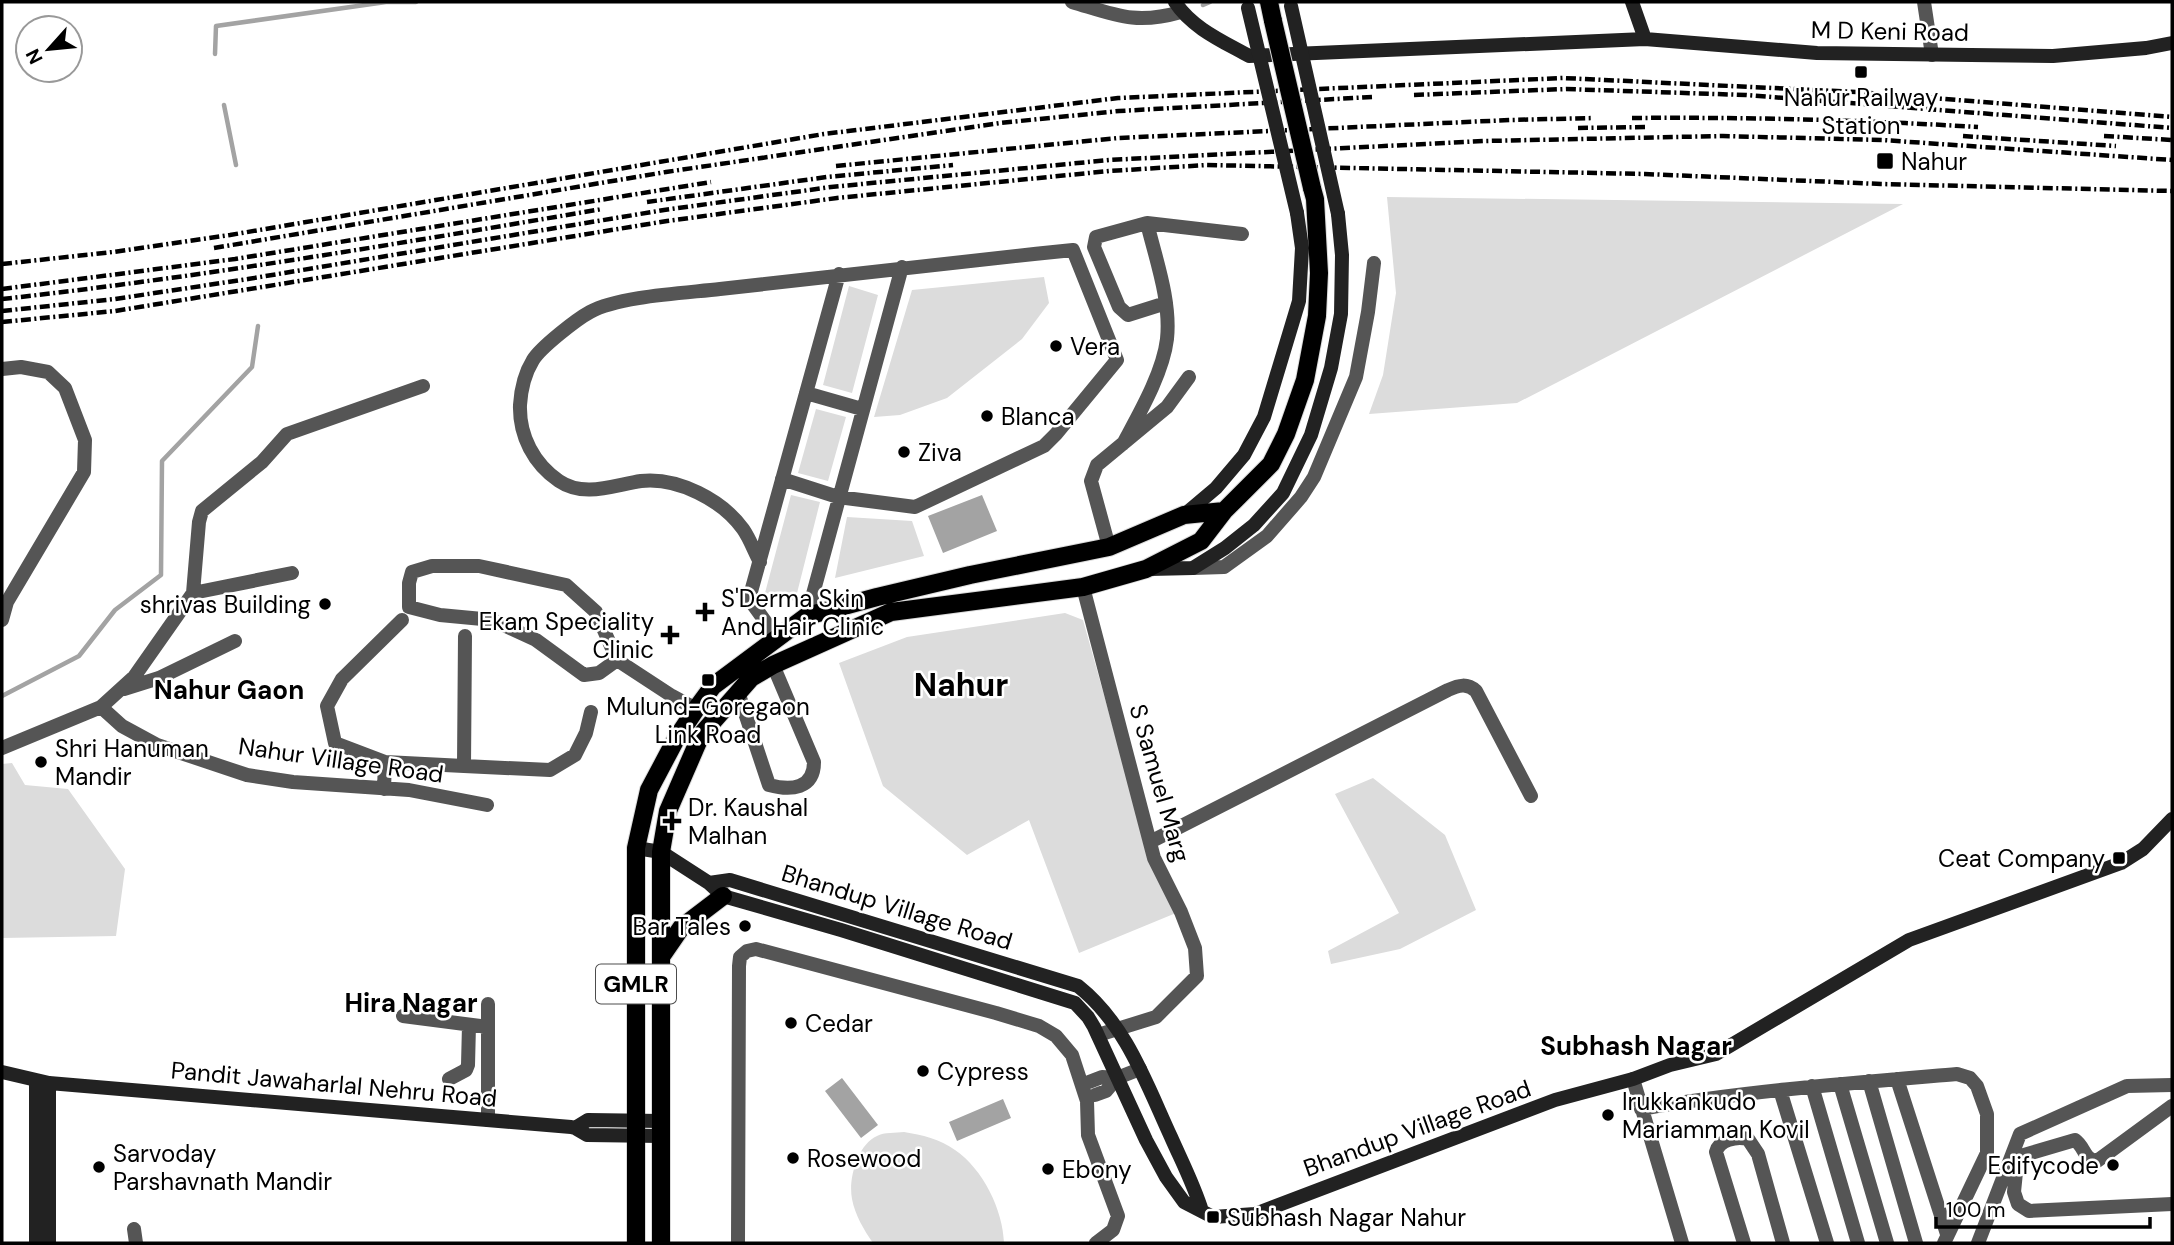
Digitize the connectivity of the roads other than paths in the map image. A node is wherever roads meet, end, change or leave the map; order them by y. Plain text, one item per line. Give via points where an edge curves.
1 (1072, 2) edge
2 (1269, 2) edge
3 (1924, 2) edge
4 (1291, 4) edge
5 (1634, 4) edge
6 (1177, 5) edge
7 (1247, 5) edge
8 (1645, 39) junction
9 (2172, 43) edge
10 (1932, 55) junction
11 (1147, 223) junction
12 (1242, 234) dead end
13 (1374, 263) dead end
14 (902, 267) junction
15 (839, 274) junction
16 (1166, 303) junction
17 (2, 369) edge
18 (1189, 377) dead end
19 (423, 386) dead end
20 (806, 393) junction
21 (862, 409) junction
22 (1123, 444) junction
23 (782, 479) junction
24 (838, 497) junction
25 (1224, 511) junction
26 (1184, 516) junction
27 (1108, 547) junction
28 (760, 562) junction
29 (1193, 568) junction
30 (1146, 569) junction
31 (292, 573) dead end
32 (1083, 587) junction
33 (193, 593) junction
34 (807, 616) junction
35 (2, 620) edge
36 (401, 620) dead end
37 (465, 636) dead end
38 (778, 639) junction
39 (235, 641) dead end
40 (617, 660) junction
41 (773, 665) junction
42 (119, 691) junction
43 (738, 692) junction
44 (102, 707) junction
45 (696, 709) junction
46 (591, 712) dead end
47 (2, 748) edge
48 (385, 762) junction
49 (464, 766) junction
50 (384, 789) junction
51 (1531, 796) dead end
52 (487, 805) dead end
53 (2172, 819) edge
54 (1150, 842) junction
55 (636, 848) junction
56 (661, 852) junction
57 (709, 883) junction
58 (723, 896) junction
59 (790, 898) junction
60 (785, 914) junction
61 (845, 914) junction
62 (881, 925) junction
63 (841, 930) junction
64 (876, 941) junction
65 (948, 946) junction
66 (661, 957) junction
67 (944, 962) junction
68 (1016, 967) junction
69 (1056, 979) junction
70 (1010, 983) junction
71 (1052, 996) junction
72 (488, 1004) dead end
73 (402, 1016) dead end
74 (469, 1025) junction
75 (488, 1027) junction
76 (1119, 1030) junction
77 (1098, 1035) junction
78 (468, 1065) junction
79 (488, 1067) junction
80 (1140, 1069) junction
81 (2, 1072) edge
82 (1117, 1078) junction
83 (449, 1079) dead end
84 (1633, 1079) junction
85 (1897, 1079) junction
86 (43, 1081) junction
87 (1870, 1081) junction
88 (1840, 1084) junction
89 (2172, 1085) edge
90 (1812, 1086) junction
91 (1092, 1089) dead end
92 (1780, 1090) junction
93 (2172, 1105) edge
94 (1641, 1109) junction
95 (488, 1120) junction
96 (636, 1128) junction
97 (661, 1128) junction
98 (2170, 1200) edge
99 (1202, 1211) junction
100 (43, 1212) junction
101 (1946, 1238) edge
102 (36, 1243) edge
103 (49, 1243) edge
104 (636, 1243) edge
105 (661, 1243) edge
106 (738, 1243) edge
107 (1096, 1243) edge
108 (1682, 1243) edge
109 (1744, 1243) edge
110 (1783, 1243) edge
111 (1826, 1243) edge
112 (1858, 1243) edge
113 (1887, 1243) edge
114 (1916, 1243) edge
115 (1978, 1243) edge

1 - 6 street via 1130,19 1160,18
2 - 25 main road, bridge via 1315,199 1317,316 1305,380 1286,434 1270,464
3 - 10 street
4 - 29 street, bridge via 1338,214 1340,314 1331,369 1311,435 1283,493 1254,525
5 - 8 street
6 - 8 street, M D Keni Road via 1206,32 1250,55
7 - 26 street, bridge via 1297,213 1302,248 1299,301 1264,417 1244,455
8 - 10 street, M D Keni Road via 1817,53
9 - 10 street, M D Keni Road via 2053,56
11 - 12 street
11 - 16 street
11 - 16 street via 1096,237 1094,247 1119,307 1128,315
13 - 29 street via 1356,377 1314,477 1267,536 1224,567
14 - 15 street
14 - 21 street
14 - 24 street via 1073,250 1117,360 1056,434 1037,449 915,507
15 - 20 street
15 - 28 street via 630,300 591,311 534,358 521,389 520,414 529,449 541,468 562,483 585,491 645,481 682,486 716,502 743,529
16 - 22 street via 1167,341
17 - 35 street via 48,372 65,387 85,440 83,472 7,602
18 - 22 street via 1167,407
19 - 33 street via 286,433 262,462 202,511
20 - 21 street
20 - 23 street
21 - 24 street
22 - 27 street via 1097,465 1091,481
23 - 24 street
23 - 28 street
24 - 34 street
25 - 26 main road, GMLR
25 - 30 main road, GMLR via 1201,541
26 - 27 main road, GMLR
27 - 34 main road, GMLR via 970,575
28 - 38 street via 749,599
29 - 30 street
30 - 32 main road, GMLR
31 - 33 street
32 - 41 main road, GMLR via 891,612
32 - 54 street, S Samuel Marg
33 - 42 street via 134,677
34 - 38 main road, GMLR
36 - 48 street via 342,679 327,706 335,743
37 - 49 street
38 - 45 main road, GMLR via 713,686
39 - 42 street via 159,678
40 - 40 street via 599,673 584,675 536,640 493,620 409,607 412,572 432,566 480,566 566,585 596,612
40 - 45 street
41 - 43 main road, GMLR
41 - 43 street via 814,762 810,780 796,788 769,785
42 - 44 street
43 - 56 main road, GMLR via 701,735 668,811
44 - 47 street
44 - 50 street, Nahur Village Road via 122,726 157,745 247,775
45 - 55 main road, GMLR via 649,790
46 - 49 street via 575,755 550,770
48 - 49 street
48 - 50 street
50 - 52 street, Nahur Village Road
51 - 54 street via 1476,691 1463,685
53 - 84 street, Bhandup Village Road via 2143,849 2121,863 1909,940 1716,1055
54 - 76 street, S Samuel Marg via 1195,948 1197,976 1156,1017
55 - 56 street
55 - 96 main road, GMLR
56 - 57 street
56 - 66 main road, GMLR
57 - 58 street
57 - 59 street, Bhandup Village Road via 730,880
58 - 60 street
58 - 66 main road via 681,928
59 - 60 street
59 - 61 street, Bhandup Village Road
60 - 63 street
61 - 62 street, Bhandup Village Road
61 - 63 street
62 - 64 street
62 - 65 street, Bhandup Village Road
63 - 64 street
64 - 67 street
65 - 67 street
65 - 68 street, Bhandup Village Road
66 - 97 main road, GMLR
67 - 70 street
68 - 69 street, Bhandup Village Road
68 - 70 street
69 - 71 street
69 - 76 street, Bhandup Village Road via 1078,986 1093,998
70 - 71 street
71 - 77 street via 1075,1003
72 - 75 street
73 - 74 street
74 - 75 street
74 - 78 street
75 - 79 street
76 - 77 street, S Samuel Marg
76 - 80 street, Bhandup Village Road
77 - 82 street
78 - 79 street
78 - 83 street
79 - 95 street
80 - 82 street
80 - 99 street, Bhandup Village Road
81 - 86 street, Pandit Jawaharlal Nehru Road
82 - 91 street via 1106,1091
82 - 99 street via 1166,1177 1184,1202
84 - 94 street
84 - 99 street, Bhandup Village Road via 1555,1100 1255,1214 1213,1217
85 - 87 street
85 - 101 street
85 - 101 street via 1957,1074 1970,1078 1987,1114 1987,1153
86 - 95 street, Pandit Jawaharlal Nehru Road
86 - 100 street
87 - 88 street
87 - 114 street
88 - 90 street
88 - 113 street
89 - 115 street via 2127,1086 2020,1133
90 - 92 street
90 - 112 street
92 - 94 street
92 - 111 street
93 - 98 street via 2097,1161 2084,1155 2075,1140 2024,1155 2017,1162 2014,1192 2018,1204 2029,1212
94 - 108 street
95 - 96 street, Pandit Jawaharlal Nehru Road via 575,1128 587,1135
96 - 97 street
96 - 104 main road, GMLR
97 - 105 main road, GMLR
100 - 102 street
100 - 103 street
106 - 107 street via 739,966 740,957 756,949 1039,1026 1063,1042 1087,1101 1088,1135 1118,1216 1113,1230
109 - 110 street via 1716,1152 1723,1142 1741,1137 1748,1139 1758,1154

